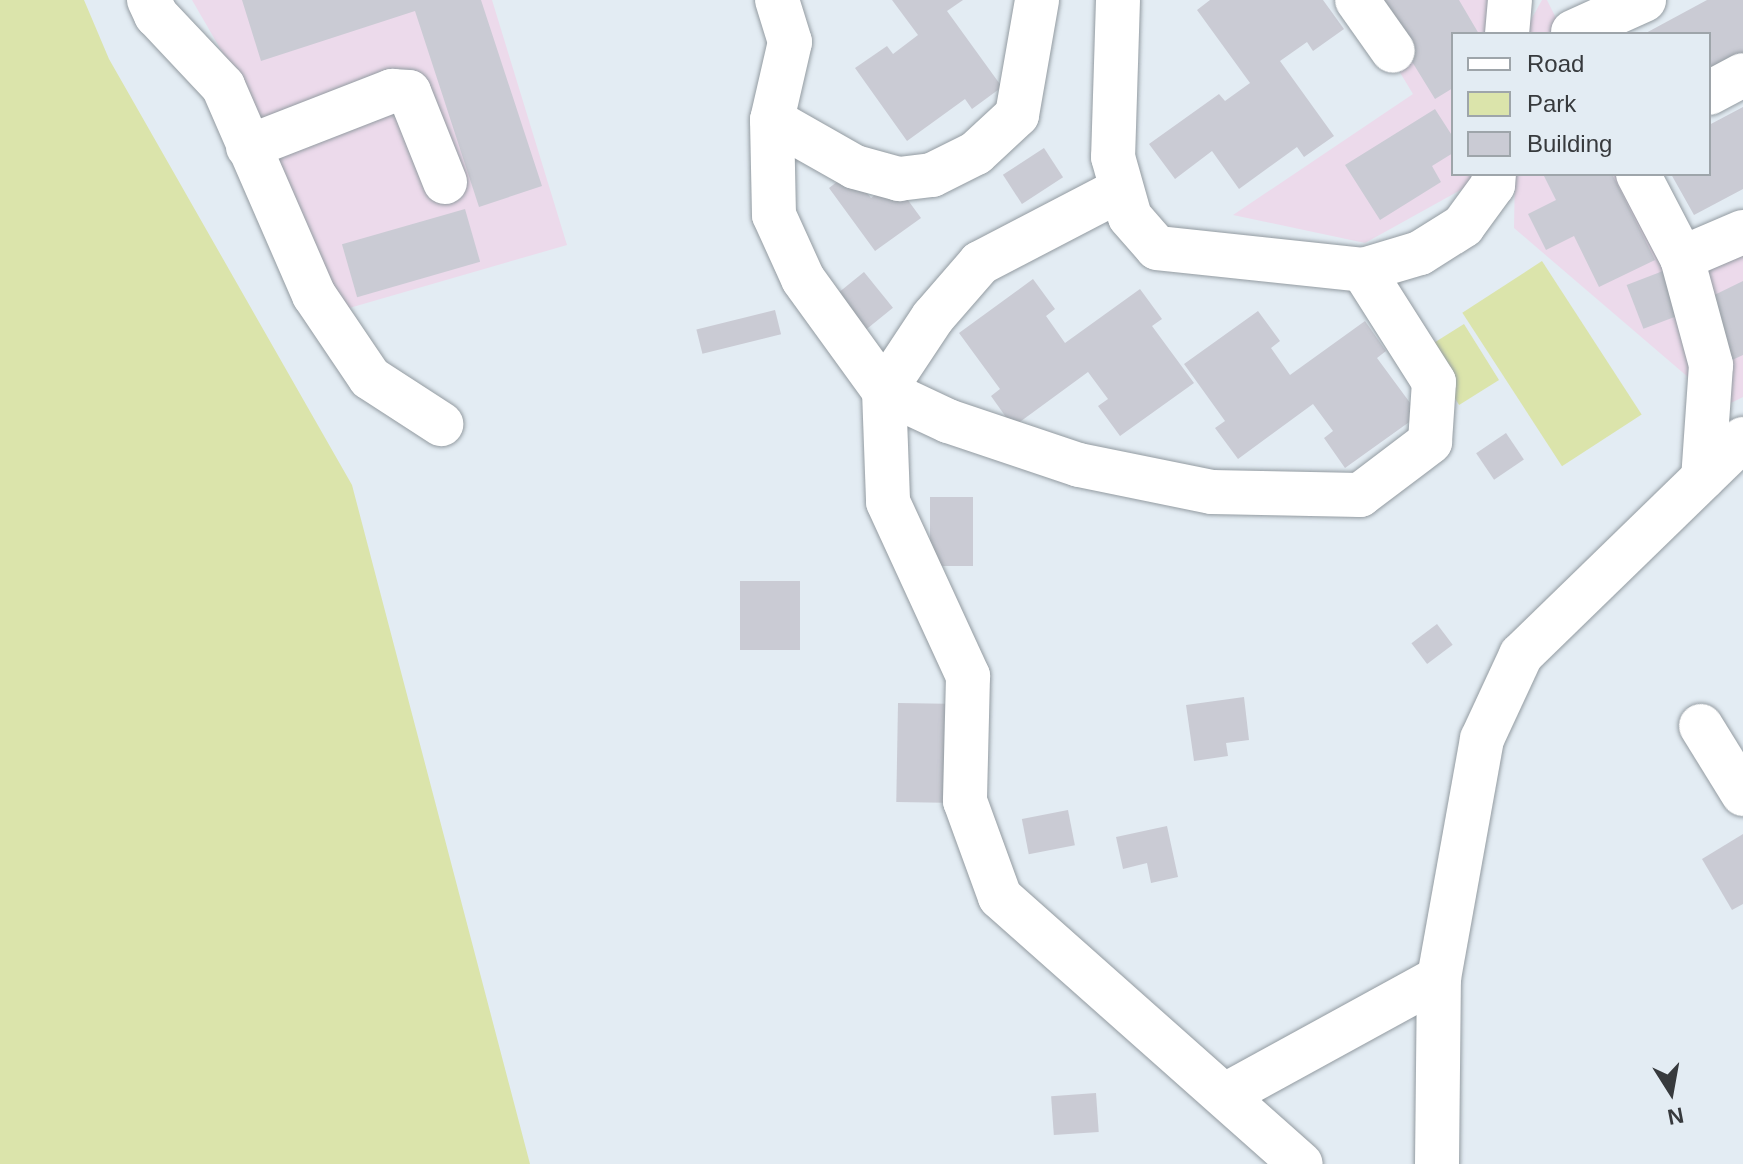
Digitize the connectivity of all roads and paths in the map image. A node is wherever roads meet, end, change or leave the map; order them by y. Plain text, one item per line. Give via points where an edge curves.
1 (149, 0) edge
2 (777, 0) edge
3 (1037, 0) edge
4 (1118, 0) edge
5 (1357, 0) edge
6 (1510, 0) edge
7 (1644, 0) edge
8 (1568, 22) edge
9 (1507, 32) edge
10 (1393, 51) dead end
11 (1743, 75) edge
12 (1711, 92) edge
13 (772, 120) junction
14 (248, 147) junction
15 (1494, 176) edge
16 (1639, 176) edge
17 (445, 182) dead end
18 (1120, 190) junction
19 (1743, 232) edge
20 (1682, 258) junction
21 (1363, 270) junction
22 (884, 391) junction
23 (441, 424) dead end
24 (1743, 439) edge
25 (1703, 478) junction
26 (1701, 726) dead end
27 (1743, 794) edge
28 (1439, 978) junction
29 (1227, 1094) junction
30 (1301, 1164) edge
31 (1437, 1164) edge

1 - 14 street via 156,15 223,86
2 - 13 street via 790,42
3 - 13 street via 1017,115 976,153 932,175 899,179 855,167
4 - 18 street via 1113,157
5 - 10 street
6 - 9 street
7 - 8 street
11 - 12 street
13 - 22 street via 774,215 803,279
14 - 17 street via 392,91 409,92
14 - 23 street via 314,295 370,378
15 - 21 street via 1493,185 1463,226 1420,253
16 - 20 street
18 - 21 street via 1130,217 1157,248
18 - 22 street via 980,263 933,317
19 - 20 street
20 - 25 street via 1711,365
21 - 22 street via 1434,382 1430,442 1360,495 1212,492 1079,465 948,421
22 - 29 street via 888,502 968,676 965,801 1000,897
24 - 25 street
25 - 28 street via 1521,655 1482,739
26 - 27 street
28 - 29 street
28 - 31 street
29 - 30 street

